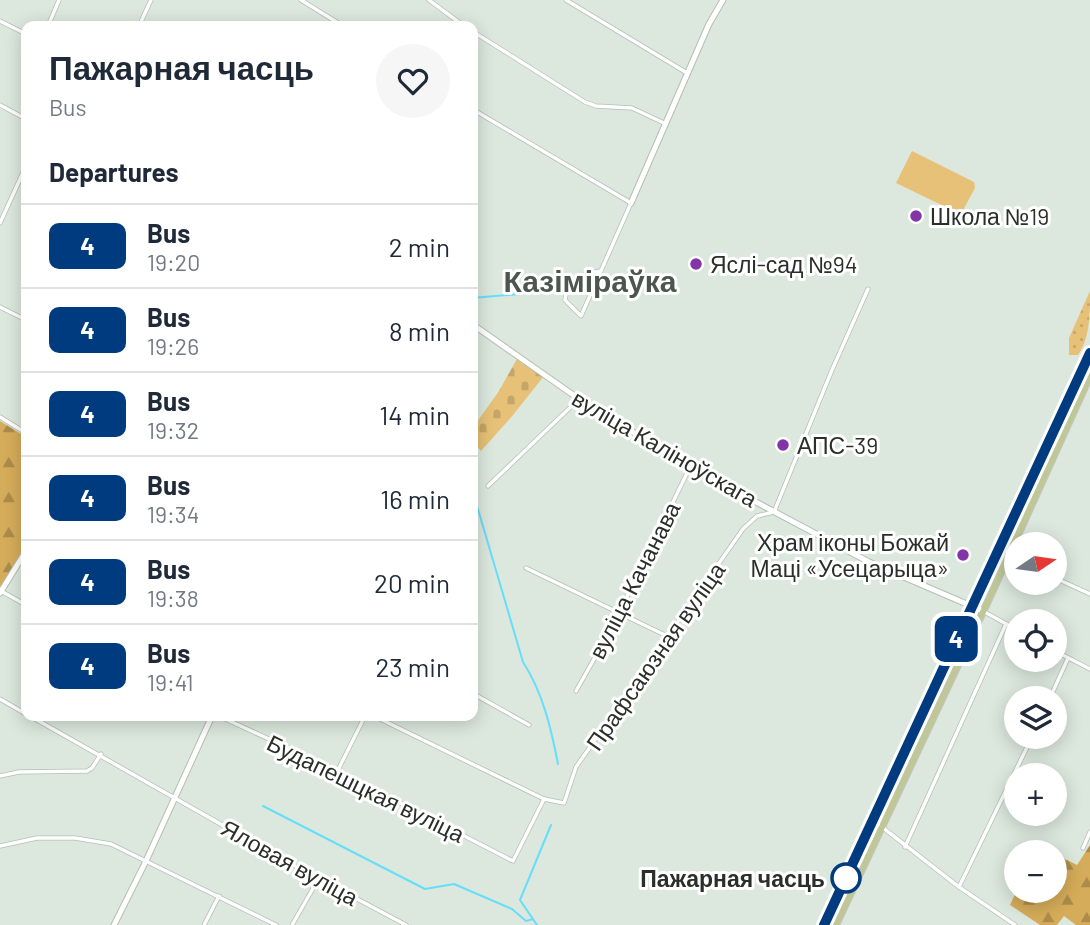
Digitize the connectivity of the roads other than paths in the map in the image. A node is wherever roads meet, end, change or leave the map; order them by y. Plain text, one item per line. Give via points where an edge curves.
1 (59, 0) edge
2 (151, 0) edge
3 (301, 0) edge
4 (429, 0) edge
5 (566, 0) edge
6 (723, 0) edge
7 (0, 21) edge
8 (50, 21) edge
9 (141, 21) edge
10 (335, 21) edge
11 (457, 21) edge
12 (21, 32) edge
13 (478, 35) edge
14 (688, 73) junction
15 (0, 105) edge
16 (478, 112) edge
17 (21, 116) edge
18 (666, 124) junction
19 (21, 177) edge
20 (631, 203) junction
21 (0, 223) edge
22 (601, 271) junction
23 (868, 289) dead end
24 (0, 307) edge
25 (21, 318) edge
26 (478, 328) edge
27 (1090, 353) edge
28 (1090, 376) edge
29 (579, 400) junction
30 (0, 417) edge
31 (21, 430) edge
32 (690, 467) junction
33 (488, 486) dead end
34 (774, 512) junction
35 (1019, 532) edge
36 (21, 559) edge
37 (1004, 564) edge
38 (526, 568) dead end
39 (1068, 584) edge
40 (1, 592) edge
41 (1090, 594) edge
42 (21, 602) edge
43 (972, 606) junction
44 (983, 611) junction
45 (618, 613) junction
46 (1004, 623) edge
47 (1004, 628) edge
48 (669, 637) junction
49 (1068, 658) joint
50 (1090, 669) edge
51 (1055, 686) edge
52 (576, 691) dead end
53 (478, 696) edge
54 (0, 699) edge
55 (21, 711) edge
56 (39, 721) edge
57 (210, 721) edge
58 (230, 721) edge
59 (363, 721) edge
60 (384, 721) edge
61 (529, 724) dead end
62 (1026, 749) edge
63 (101, 754) junction
64 (338, 771) junction
65 (0, 776) edge
66 (175, 797) junction
67 (544, 799) junction
68 (873, 820) junction
69 (882, 828) junction
70 (1090, 832) edge
71 (0, 846) edge
72 (905, 847) junction
73 (1083, 848) dead end
74 (146, 861) junction
75 (318, 878) junction
76 (959, 887) junction
77 (219, 896) junction
78 (114, 925) edge
79 (204, 925) edge
80 (276, 925) edge
81 (292, 925) edge
82 (406, 925) edge
83 (824, 925) edge
84 (836, 925) edge
85 (1015, 925) edge

1 - 8 street
2 - 9 street
3 - 10 street
4 - 11 street
5 - 14 street
6 - 14 main road
7 - 12 street
13 - 18 street via 586,102 632,108
14 - 18 main road
15 - 17 street
16 - 20 street
18 - 20 main road
19 - 21 street
20 - 22 street
22 - 22 street via 581,316 565,300 570,282
23 - 34 street
24 - 25 street
26 - 29 main road, вуліца Каліноўскага
27 - 43 main road
28 - 35 main road
29 - 32 main road, вуліца Каліноўскага
29 - 33 street
30 - 31 street
32 - 34 main road, вуліца Каліноўскага
32 - 45 street, вуліца Качанава
34 - 43 main road, вуліца Каліноўскага via 869,562
34 - 48 street, Прафсаюзная вуліца via 757,516 743,529
36 - 40 main road
37 - 44 main road
38 - 45 street
39 - 41 street
40 - 42 street
43 - 44 main road, вуліца Каліноўскага
43 - 68 main road
44 - 46 street, вуліца Каліноўскага
44 - 69 main road
45 - 48 street
45 - 52 street, вуліца Качанава
47 - 72 street
48 - 67 street, Прафсаюзная вуліца via 576,767 564,803
49 - 50 street
49 - 51 street
53 - 61 street
54 - 55 street, Яловая вуліца
56 - 63 street, Яловая вуліца
57 - 66 main road
58 - 64 street, Будапешцкая вуліца
59 - 64 street
60 - 67 street
62 - 76 street
63 - 65 street via 87,771
63 - 66 street, Яловая вуліца
64 - 67 street, Будапешцкая вуліца via 513,861
66 - 74 main road
66 - 75 street, Яловая вуліца
68 - 69 street
68 - 83 main road
69 - 72 street
69 - 84 main road
70 - 73 street
71 - 74 street via 37,838 75,838 111,844
72 - 76 street
74 - 77 street
74 - 78 main road
75 - 81 street
75 - 82 street, Яловая вуліца
76 - 85 street
77 - 79 street
77 - 80 street

